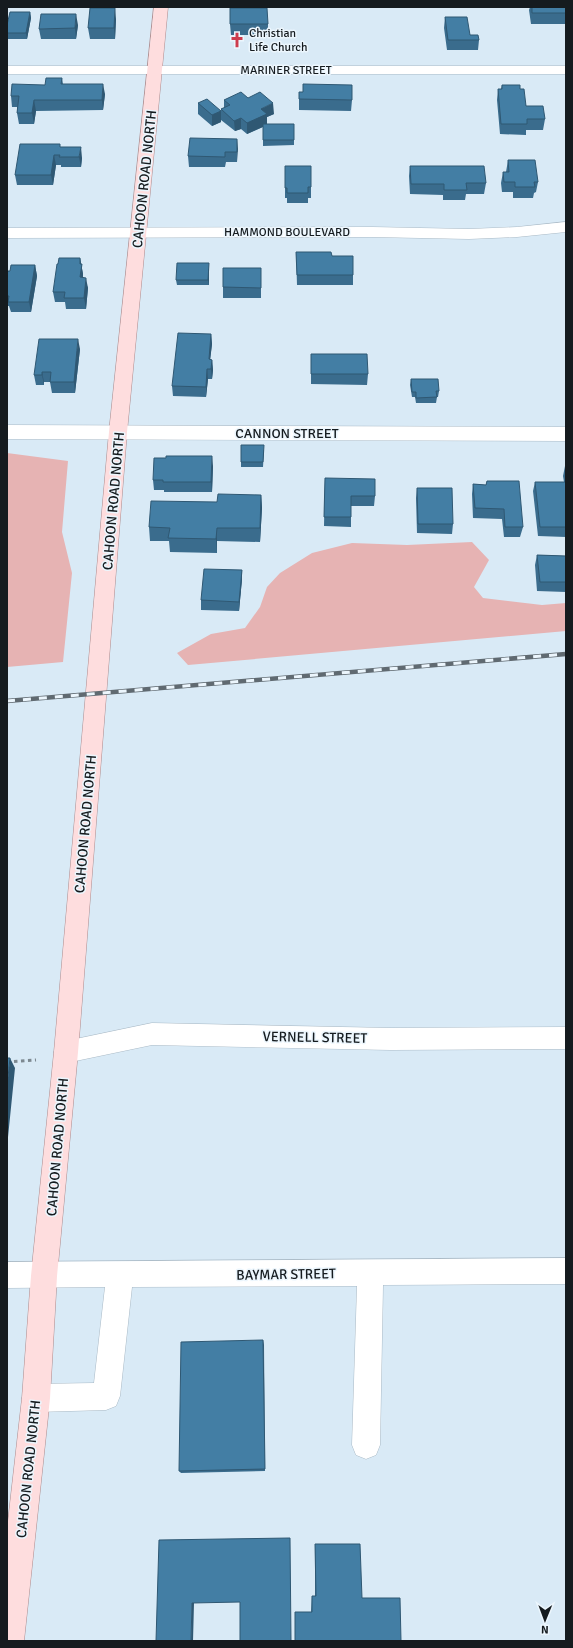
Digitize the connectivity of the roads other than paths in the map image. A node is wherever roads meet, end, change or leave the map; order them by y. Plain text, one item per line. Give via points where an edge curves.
1 (161, 7) edge
2 (155, 69) junction
3 (7, 70) edge
4 (566, 70) edge
5 (566, 228) edge
6 (7, 233) edge
7 (139, 233) junction
8 (7, 432) edge
9 (118, 432) junction
10 (566, 434) edge
11 (566, 1038) edge
12 (66, 1052) junction
13 (566, 1271) edge
14 (370, 1273) junction
15 (120, 1275) junction
16 (7, 1276) edge
17 (44, 1276) junction
18 (36, 1398) junction
19 (366, 1445) dead end
20 (9, 1641) edge

1 - 2 main road, CAHOON ROAD NORTH
2 - 3 street, MARINER STREET
2 - 4 street, MARINER STREET
2 - 7 main road, CAHOON ROAD NORTH
5 - 7 street, HAMMOND BOULEVARD via 478,234
6 - 7 street, HAMMOND BOULEVARD
7 - 9 main road, CAHOON ROAD NORTH
8 - 9 street, CANNON STREET
9 - 10 street, CANNON STREET
9 - 12 main road, CAHOON ROAD NORTH
11 - 12 street, VERNELL STREET via 391,1039 152,1034
12 - 17 main road, CAHOON ROAD NORTH
13 - 14 street, BAYMAR STREET
14 - 15 street, BAYMAR STREET
14 - 19 street
15 - 17 street, BAYMAR STREET
15 - 18 street via 106,1396
16 - 17 street, BAYMAR STREET
17 - 18 main road, CAHOON ROAD NORTH
18 - 20 main road, CAHOON ROAD NORTH

